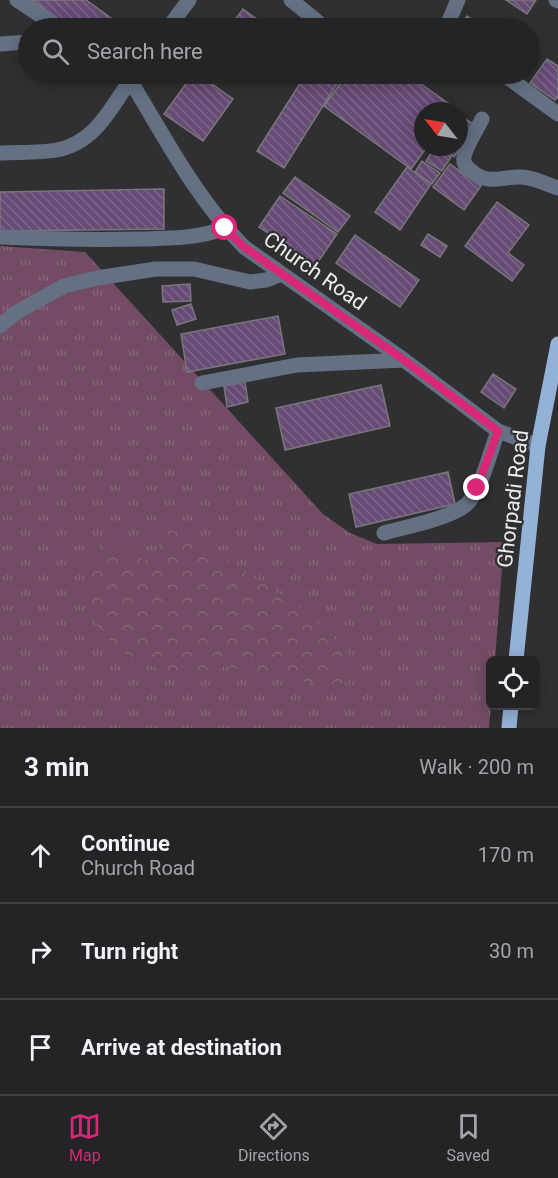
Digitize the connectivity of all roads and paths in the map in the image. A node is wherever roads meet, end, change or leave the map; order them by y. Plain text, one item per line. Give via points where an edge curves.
1 (18, 0) edge
2 (189, 0) edge
3 (291, 0) edge
4 (458, 0) edge
5 (44, 18) edge
6 (176, 18) edge
7 (313, 18) edge
8 (450, 18) edge
9 (18, 43) edge
10 (0, 44) edge
11 (124, 84) edge
12 (134, 84) edge
13 (517, 84) edge
14 (558, 114) edge
15 (482, 119) dead end
16 (0, 153) edge
17 (558, 188) edge
18 (225, 228) junction
19 (0, 237) edge
20 (282, 274) junction
21 (0, 326) edge
22 (558, 344) edge
23 (404, 360) junction
24 (202, 383) dead end
25 (553, 401) edge
26 (498, 431) junction
27 (538, 446) junction
28 (384, 533) dead end
29 (516, 656) edge
30 (511, 710) edge
31 (509, 728) edge

1 - 5 lane
2 - 6 lane
3 - 7 lane
4 - 8 lane
9 - 10 lane
11 - 16 lane via 96,130 80,142 56,150
12 - 18 lane, Church Road via 194,187
13 - 14 lane
15 - 17 lane via 464,158 465,166 488,180 521,177
18 - 19 lane via 209,234 160,238
18 - 20 lane, Church Road
20 - 21 lane via 250,282 194,269 156,269 97,278 64,286
20 - 23 lane, Church Road
22 - 25 main road, Ghorpadi Road
23 - 24 lane via 297,365
23 - 26 lane, Church Road
25 - 27 main road, Ghorpadi Road
26 - 27 lane, Church Road
26 - 28 lane via 468,503 454,513
27 - 29 main road, Ghorpadi Road
30 - 31 main road

